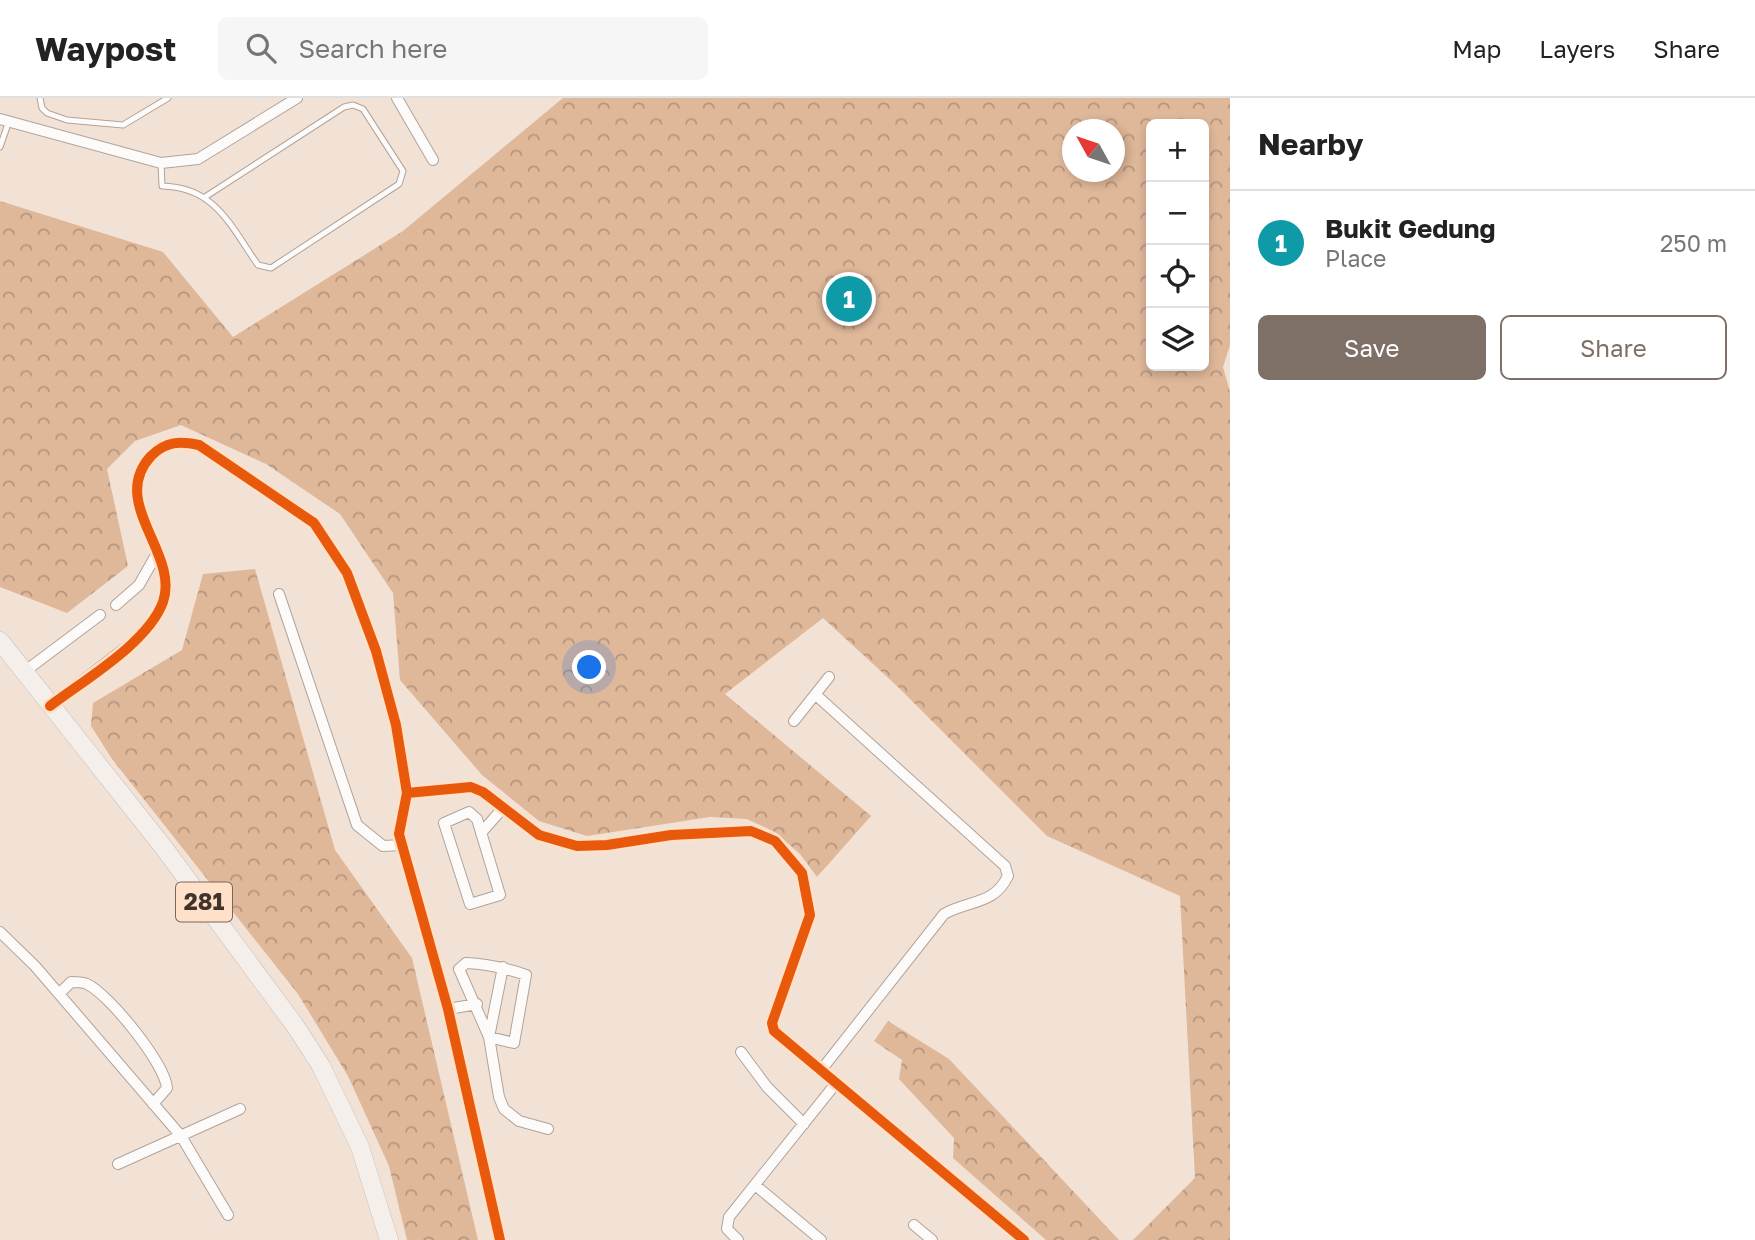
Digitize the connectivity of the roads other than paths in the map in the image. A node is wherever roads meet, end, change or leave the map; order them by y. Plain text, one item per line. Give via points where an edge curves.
1 (40, 98) edge
2 (168, 98) edge
3 (297, 98) edge
4 (397, 98) edge
5 (4, 120) edge
6 (0, 147) edge
7 (433, 160) dead end
8 (161, 163) junction
9 (205, 197) junction
10 (156, 555) junction
11 (279, 594) dead end
12 (116, 605) dead end
13 (100, 615) dead end
14 (140, 636) tunnel mouth
15 (0, 641) edge
16 (125, 648) tunnel mouth
17 (24, 672) junction
18 (829, 677) dead end
19 (816, 695) junction
20 (50, 706) junction
21 (794, 721) dead end
22 (407, 793) junction
23 (503, 808) junction
24 (481, 833) junction
25 (402, 845) junction
26 (0, 932) edge
27 (503, 967) junction
28 (466, 982) junction
29 (442, 988) junction
30 (59, 993) junction
31 (477, 1004) junction
32 (448, 1009) junction
33 (489, 1037) junction
34 (741, 1052) dead end
35 (822, 1069) junction
36 (837, 1082) junction
37 (153, 1104) junction
38 (240, 1109) dead end
39 (804, 1124) junction
40 (548, 1129) dead end
41 (181, 1136) junction
42 (118, 1164) dead end
43 (755, 1185) junction
44 (228, 1215) dead end
45 (914, 1225) dead end
46 (388, 1240) edge
47 (500, 1240) edge
48 (738, 1240) edge
49 (821, 1240) edge
50 (932, 1240) edge
51 (1024, 1240) edge

1 - 2 lane via 47,113 67,120 122,125
3 - 8 street via 198,159
4 - 7 street
5 - 6 lane
5 - 8 street
8 - 9 lane via 162,186 182,187
9 - 9 lane via 258,265 271,268 399,184 402,172 362,109 353,105
10 - 12 street via 139,585
10 - 14 street via 167,579 164,600
10 - 22 street via 136,496 137,483 140,471 160,448 178,441 199,445 314,523 347,573 376,651 396,725
11 - 25 street via 357,825 383,846
13 - 17 street
15 - 17 main road, 281
16 - 20 street
17 - 20 main road, 281
18 - 19 street
19 - 21 street
19 - 35 street via 1005,866 1008,876 991,898 944,914
20 - 46 main road, 281 via 164,848 303,1037 360,1147
22 - 23 street via 471,787
22 - 25 street via 399,834
23 - 24 street
23 - 35 street via 539,835 577,846 751,831 775,841 802,873 810,915 772,1023 782,1039
24 - 24 street via 470,812 444,823 470,904 500,895
25 - 29 street
26 - 30 street
27 - 28 street via 466,963 459,969
27 - 33 street
27 - 33 street via 526,975 514,1043
28 - 29 street
28 - 31 street
29 - 32 street
30 - 37 street
30 - 37 street via 71,982 86,983 128,1023 166,1077 167,1088
31 - 32 street
31 - 33 street
32 - 47 street
33 - 40 street via 505,1109 519,1121
34 - 39 street
35 - 36 street
36 - 39 street
36 - 51 street
37 - 41 street
38 - 41 street
39 - 43 street
41 - 42 street
41 - 44 street
43 - 48 street via 726,1224
43 - 49 street
45 - 50 street

